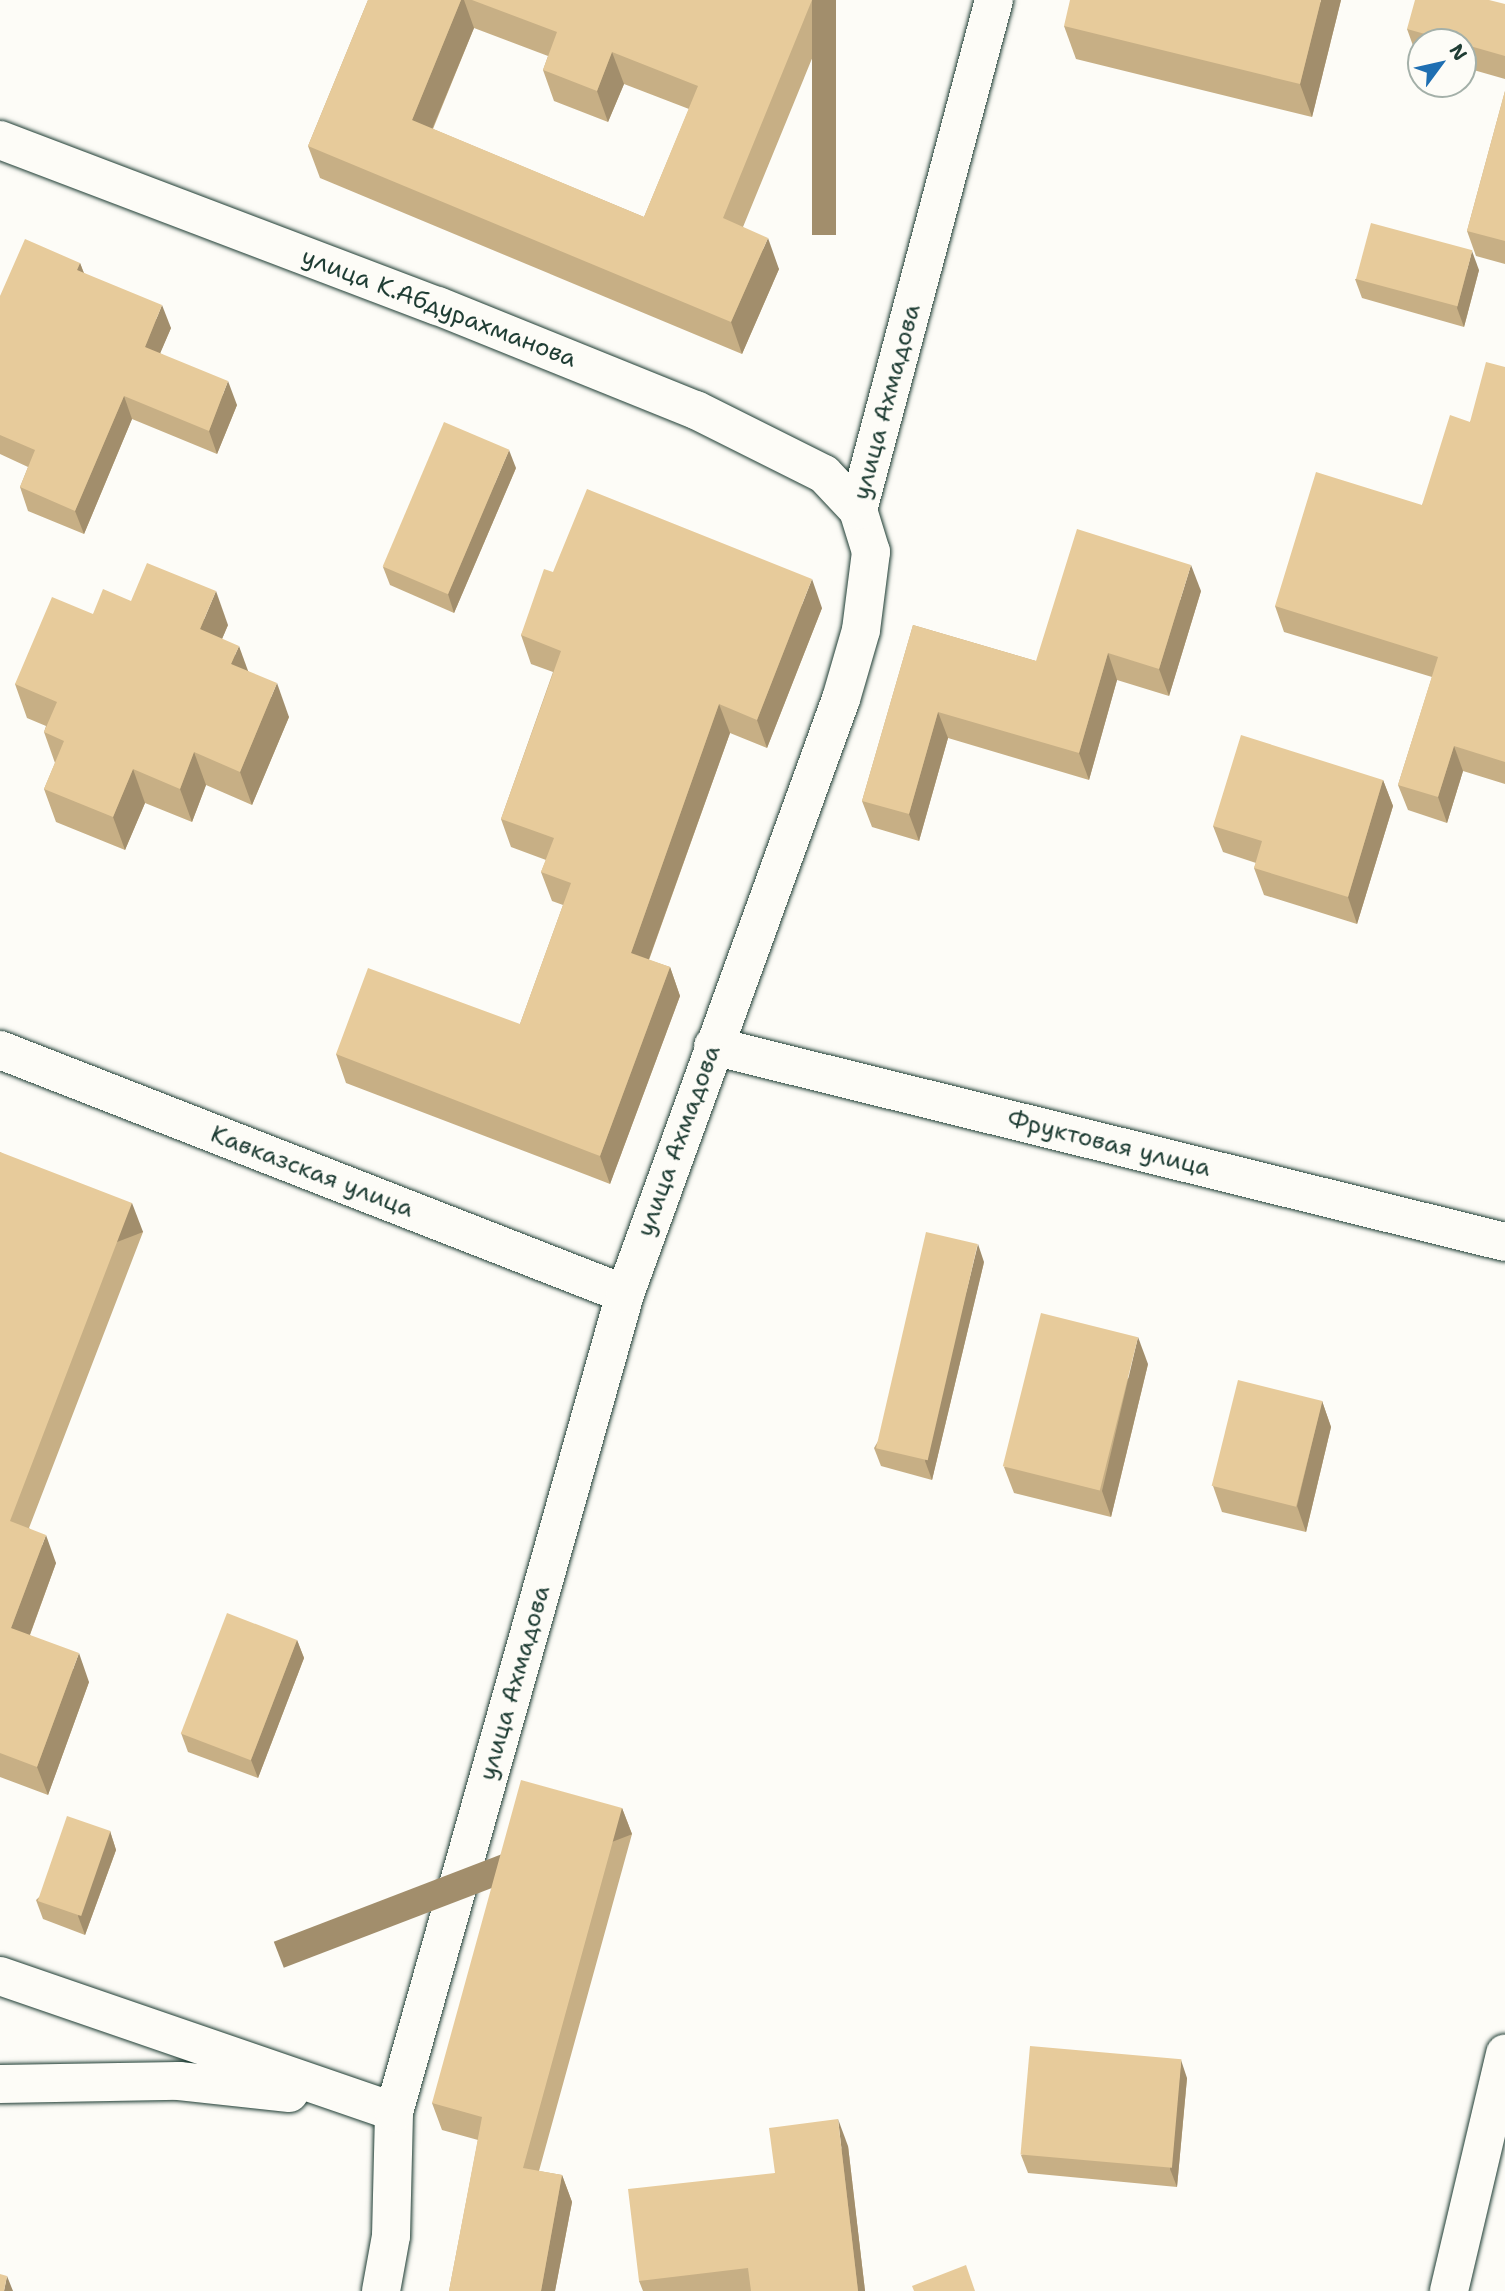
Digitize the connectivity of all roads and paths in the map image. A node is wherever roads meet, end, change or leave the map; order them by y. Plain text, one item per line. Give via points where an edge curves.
1 (994, 0) edge
2 (0, 140) edge
3 (858, 510) junction
4 (713, 1046) junction
5 (0, 1050) edge
6 (1505, 1242) edge
7 (625, 1294) junction
8 (0, 1976) edge
9 (1505, 2054) edge
10 (0, 2084) edge
11 (394, 2112) junction
12 (381, 2291) edge
13 (1449, 2291) edge

1 - 3 street, улица Ахмадова
2 - 3 street, улица К.Абдурахманова via 439,306 696,410 824,474
3 - 4 street, улица Ахмадова via 871,552 861,630 841,699
4 - 6 street, Фруктовая улица
4 - 7 street, улица Ахмадова
5 - 7 street, Кавказская улица
7 - 11 street, улица Ахмадова
8 - 11 street
9 - 13 street
10 - 11 street via 179,2081 277,2090
11 - 12 street, улица Ахмадова via 391,2236

